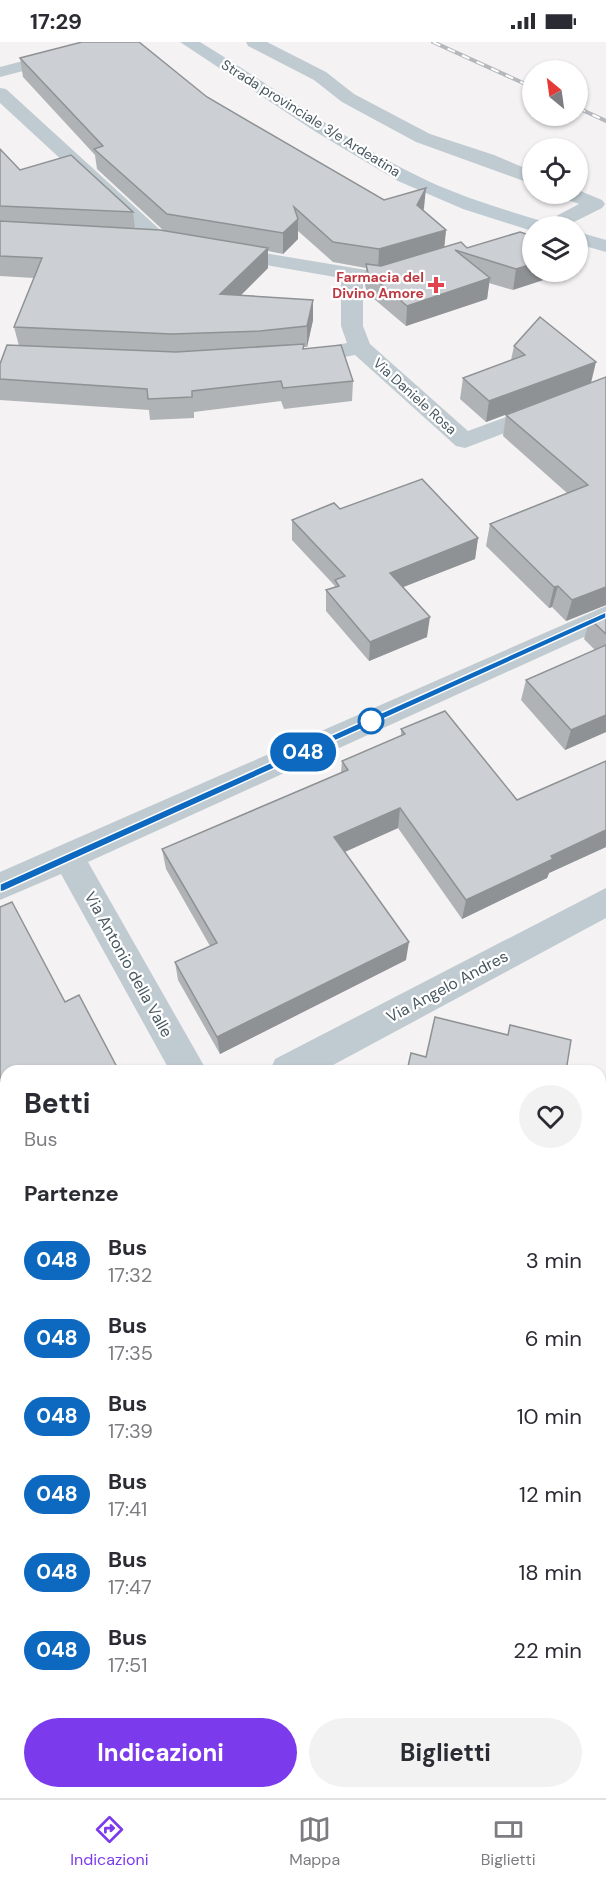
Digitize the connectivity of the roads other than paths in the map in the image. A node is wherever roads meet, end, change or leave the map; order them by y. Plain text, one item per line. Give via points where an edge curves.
1 (114, 42) edge
2 (188, 42) edge
3 (254, 42) edge
4 (0, 72) edge
5 (0, 93) edge
6 (522, 174) edge
7 (588, 201) edge
8 (572, 216) edge
9 (522, 222) edge
10 (522, 236) edge
11 (127, 240) edge
12 (511, 240) edge
13 (588, 241) edge
14 (162, 242) junction
15 (606, 246) edge
16 (434, 262) edge
17 (352, 275) junction
18 (360, 347) junction
19 (272, 362) edge
20 (606, 387) edge
21 (606, 616) edge
22 (69, 857) junction
23 (0, 887) edge
24 (606, 902) edge
25 (186, 1065) edge
26 (299, 1065) edge

1 - 4 street
2 - 9 main road, Strada provinciale 3/e Ardeatina via 406,177
3 - 6 street via 320,76 348,98 423,138
5 - 14 street
7 - 8 street via 595,204
10 - 12 street
11 - 14 street
13 - 15 main road
14 - 17 street
16 - 17 street via 379,278
17 - 18 street via 352,326
18 - 19 street
18 - 20 street, Via Daniele Rosa via 465,441
21 - 22 street
22 - 23 street
22 - 25 street, Via Antonio della Valle
24 - 26 street, Via Angelo Andres

